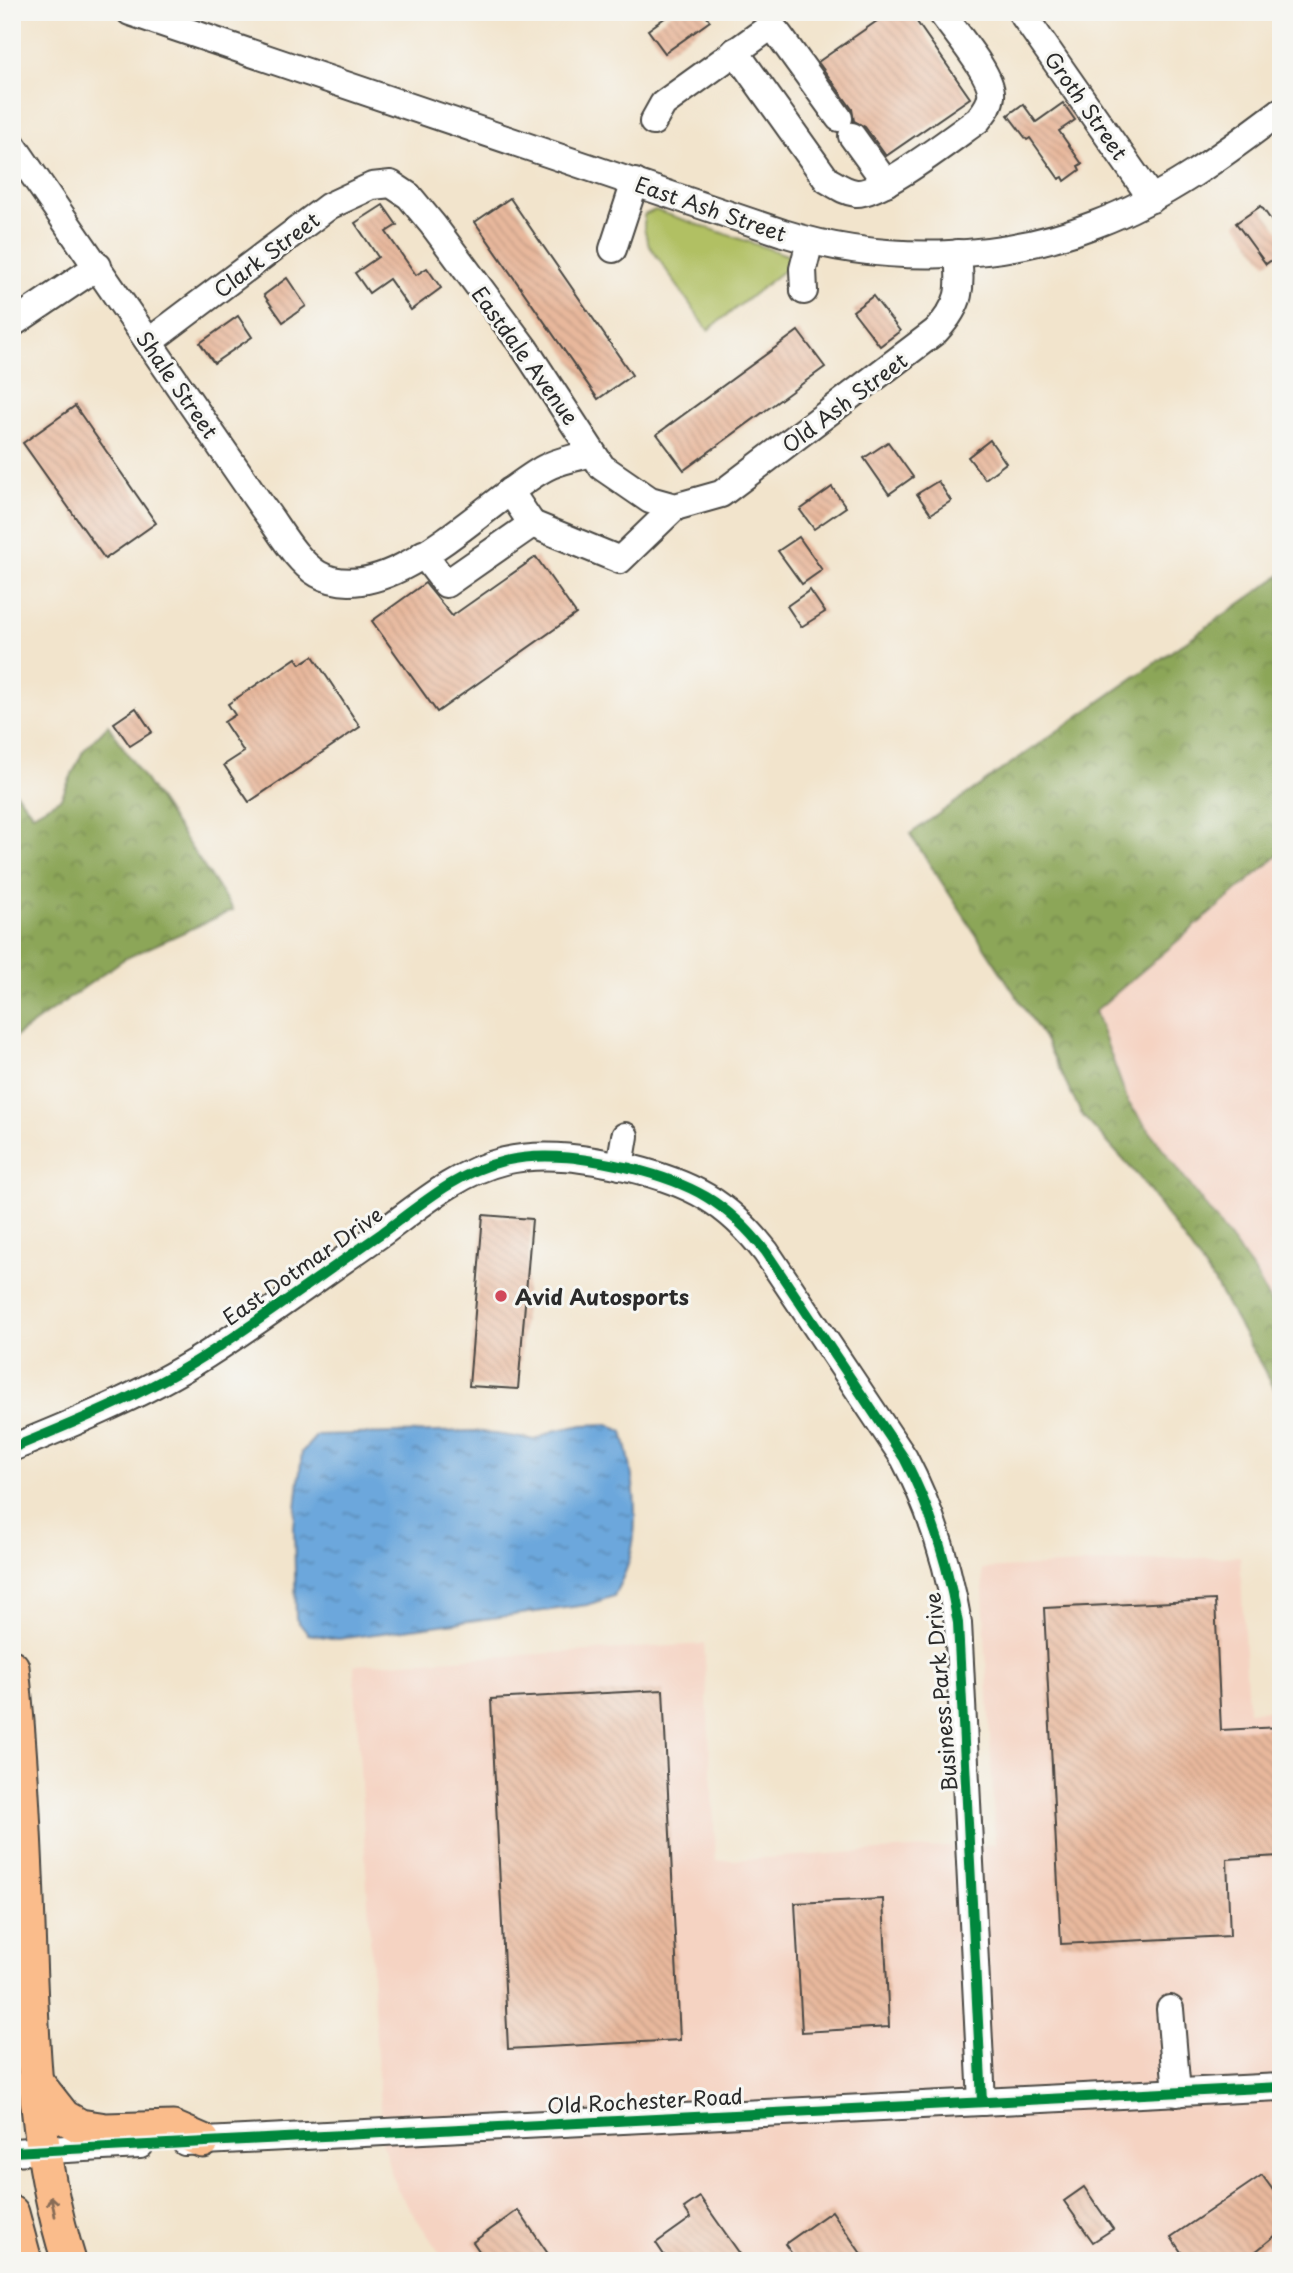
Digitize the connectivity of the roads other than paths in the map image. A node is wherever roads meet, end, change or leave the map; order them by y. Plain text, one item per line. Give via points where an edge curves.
1 (130, 12) edge
2 (941, 12) edge
3 (1021, 12) edge
4 (735, 51) junction
5 (1278, 118) edge
6 (653, 122) dead end
7 (12, 144) edge
8 (635, 182) junction
9 (886, 183) junction
10 (391, 184) joint
11 (1152, 199) junction
12 (810, 241) junction
13 (612, 248) dead end
14 (958, 253) junction
15 (98, 266) junction
16 (804, 291) dead end
17 (12, 324) edge
18 (150, 341) junction
19 (591, 453) junction
20 (510, 491) junction
21 (675, 507) junction
22 (532, 524) junction
23 (424, 554) junction
24 (625, 1136) dead end
25 (620, 1166) junction
26 (12, 1448) edge
27 (12, 1667) edge
28 (1170, 2010) dead end
29 (33, 2078) junction
30 (1281, 2088) edge
31 (1177, 2093) junction
32 (982, 2102) junction
33 (203, 2141) junction
34 (27, 2151) edge
35 (69, 2261) edge

1 - 8 street, East Ash Street
2 - 9 street via 989,79 989,106 978,120
3 - 11 street, Groth Street
4 - 6 street via 663,103
4 - 9 street via 827,180 858,193
4 - 9 street via 774,29
5 - 11 street, East Ash Street
7 - 15 street, Shale Street
8 - 12 street, East Ash Street
8 - 13 street
10 - 18 street, Clark Street via 372,186 329,206
10 - 19 street, Eastdale Avenue via 409,196 433,225 568,412
11 - 14 street, East Ash Street via 1056,237
12 - 14 street, East Ash Street via 887,254
12 - 16 street via 803,269
14 - 21 street, Old Ash Street via 960,291 953,313 936,331 721,495
15 - 17 street
15 - 18 street, Shale Street
18 - 23 street, Shale Street via 295,553 317,573 352,583 371,580
19 - 20 street via 547,466
19 - 21 street, Eastdale Avenue via 629,487 650,500
20 - 22 street
20 - 23 street
21 - 22 street via 620,560
22 - 23 street via 446,584
24 - 25 street
25 - 26 street, East Dotmar Drive via 537,1156 503,1161 462,1176 214,1350 126,1398
25 - 32 street, Business Park Drive via 683,1183 745,1225 904,1458 943,1546 958,1623
27 - 29 main road via 25,1822
28 - 31 street
29 - 33 main road via 64,2117 80,2126 173,2128
29 - 34 main road
30 - 31 street, Old Rochester Road
31 - 32 street, Old Rochester Road
32 - 33 street, Old Rochester Road
33 - 34 street, Old Rochester Road
35 -> 34 main road

